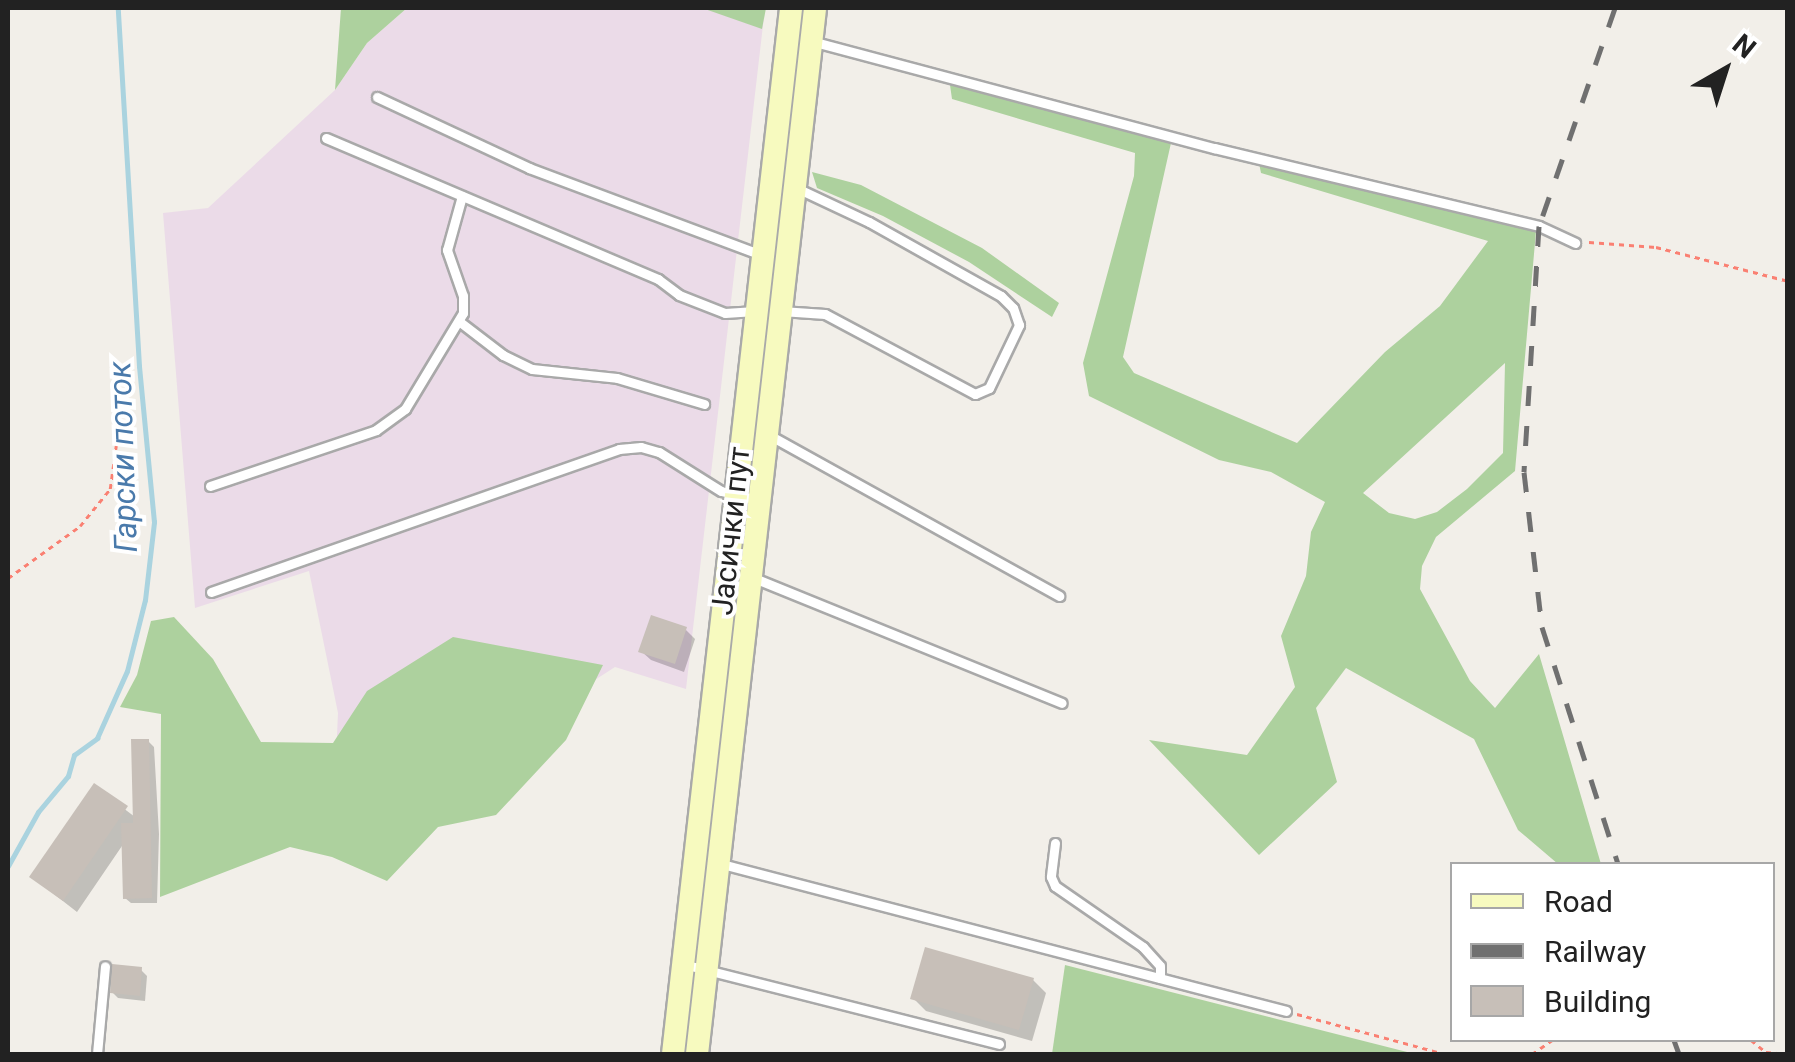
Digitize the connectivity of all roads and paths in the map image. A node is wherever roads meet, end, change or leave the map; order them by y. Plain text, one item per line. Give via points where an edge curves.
1 (791, 8) edge
2 (814, 8) edge
3 (799, 38) junction
4 (376, 97) dead end
5 (326, 138) dead end
6 (783, 183) junction
7 (462, 196) junction
8 (1575, 243) joint
9 (763, 255) junction
10 (1788, 280) edge
11 (770, 311) junction
12 (460, 322) junction
13 (704, 404) dead end
14 (119, 424) dead end
15 (754, 430) junction
16 (210, 486) dead end
17 (746, 499) junction
18 (738, 575) junction
19 (8, 578) edge
20 (211, 592) dead end
21 (1060, 596) dead end
22 (1062, 703) dead end
23 (1054, 842) dead end
24 (706, 860) junction
25 (104, 966) dead end
26 (695, 966) junction
27 (1160, 978) junction
28 (1286, 1010) joint
29 (1754, 1042) edge
30 (1000, 1044) dead end
31 (97, 1054) edge
32 (673, 1054) edge
33 (697, 1054) edge
34 (1445, 1054) edge
35 (1788, 1054) edge

1 - 3 main road, Јасички пут
2 - 3 main road, Јасички пут
3 - 6 main road, Јасички пут
3 - 8 lane via 1214,148 1464,206
4 - 9 lane via 529,168
5 - 7 lane
6 - 9 main road, Јасички пут
6 - 11 main road, Јасички пут
6 - 11 lane via 1001,296 1019,325 990,388 975,394 826,314
7 - 11 lane via 725,313
7 - 12 lane via 447,240 463,296
8 - 10 path via 1656,246
9 - 11 main road, Јасички пут
11 - 15 main road, Јасички пут
12 - 13 lane via 532,368 634,381
12 - 16 lane via 413,399 387,424
14 - 19 path via 110,489 80,526
15 - 17 main road, Јасички пут
15 - 21 lane via 813,455
17 - 18 main road, Јасички пут
17 - 20 lane via 660,452 619,449
18 - 22 lane
18 - 24 main road, Јасички пут
23 - 27 lane via 1055,886 1143,947 1160,966
24 - 26 main road, Јасички пут
24 - 27 lane
25 - 31 lane
26 - 30 lane
26 - 32 main road, Јасички пут
26 - 33 main road, Јасички пут
27 - 28 lane
28 - 34 path
29 - 35 path via 1766,1052

